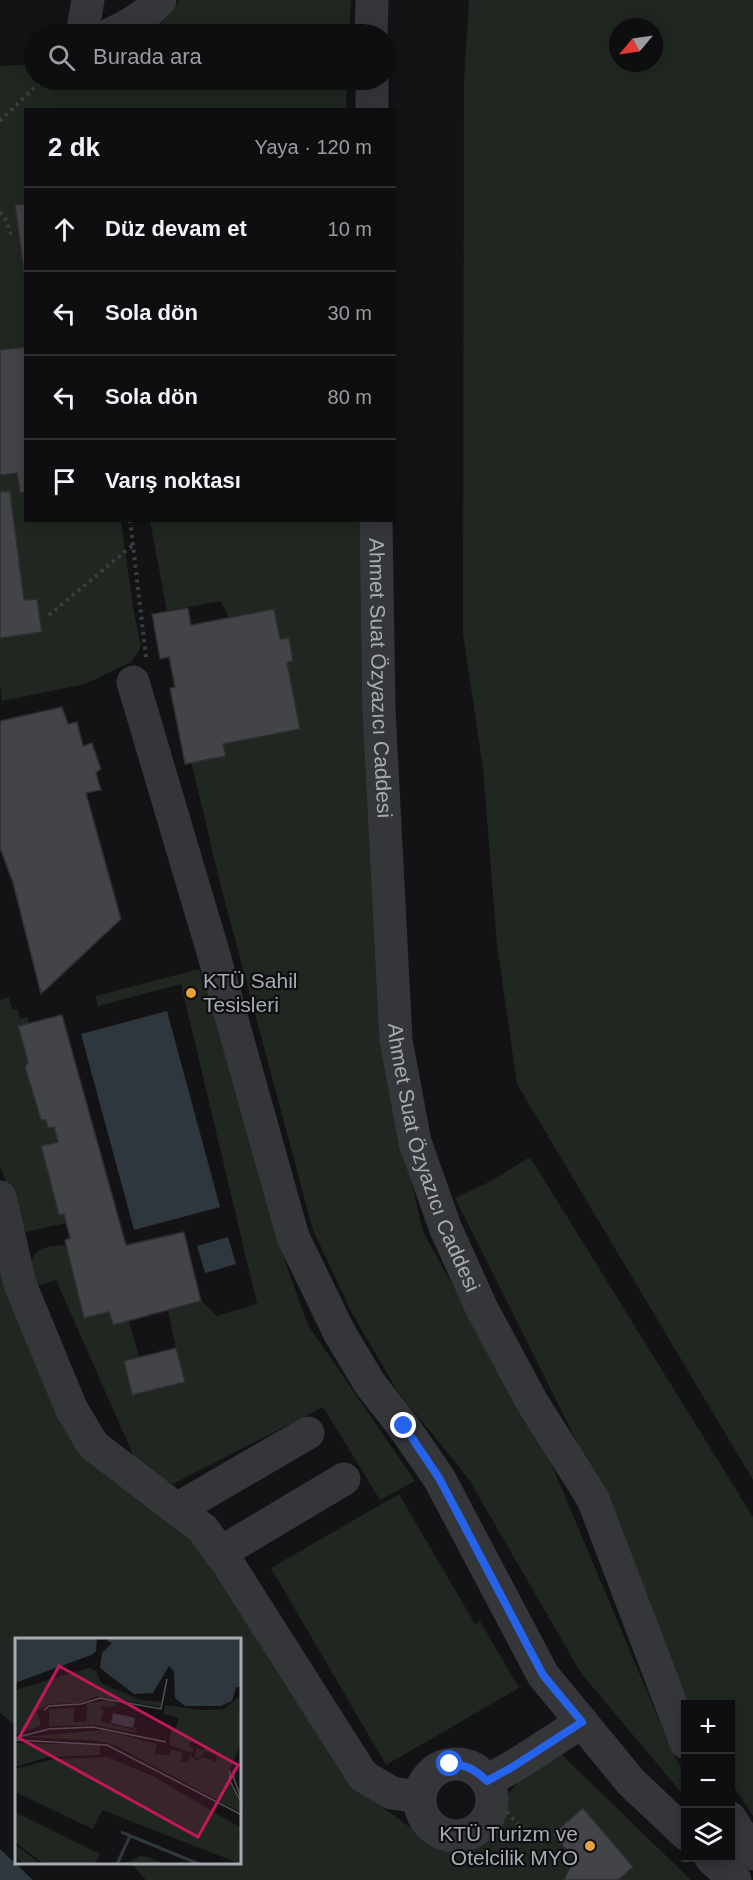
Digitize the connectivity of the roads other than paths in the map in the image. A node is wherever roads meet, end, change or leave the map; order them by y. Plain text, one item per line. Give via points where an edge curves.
1 (160, 0) edge
2 (372, 0) edge
3 (132, 24) edge
4 (371, 24) edge
5 (372, 90) edge
6 (372, 108) edge
7 (376, 522) edge
8 (134, 682) road end
9 (0, 1197) edge
10 (308, 1433) dead end
11 (344, 1479) dead end
12 (177, 1509) junction
13 (220, 1552) junction
14 (582, 1722) junction
15 (681, 1730) edge
16 (489, 1788) junction
17 (420, 1797) junction
18 (735, 1826) edge
19 (681, 1828) edge
20 (753, 1854) edge
21 (716, 1862) edge
22 (735, 1880) edge

1 - 3 street
2 - 4 street
5 - 6 street
7 - 15 street, Ahmet Suat Özyazıcı Caddesi via 378,709 395,1028 415,1142 445,1227 482,1309 532,1402 593,1499
8 - 14 street via 292,1237 364,1375 439,1478 543,1675
9 - 12 street via 21,1284 71,1408 93,1444
10 - 12 street
11 - 13 street
12 - 13 street via 203,1529
13 - 17 street via 363,1776 392,1793
14 - 16 street via 514,1766
14 - 19 street via 631,1782
16 - 17 street via 477,1771 450,1764 436,1769 426,1779
16 - 17 street via 491,1809 485,1821 462,1836 448,1836 435,1830 425,1820
18 - 20 street
21 - 22 street

